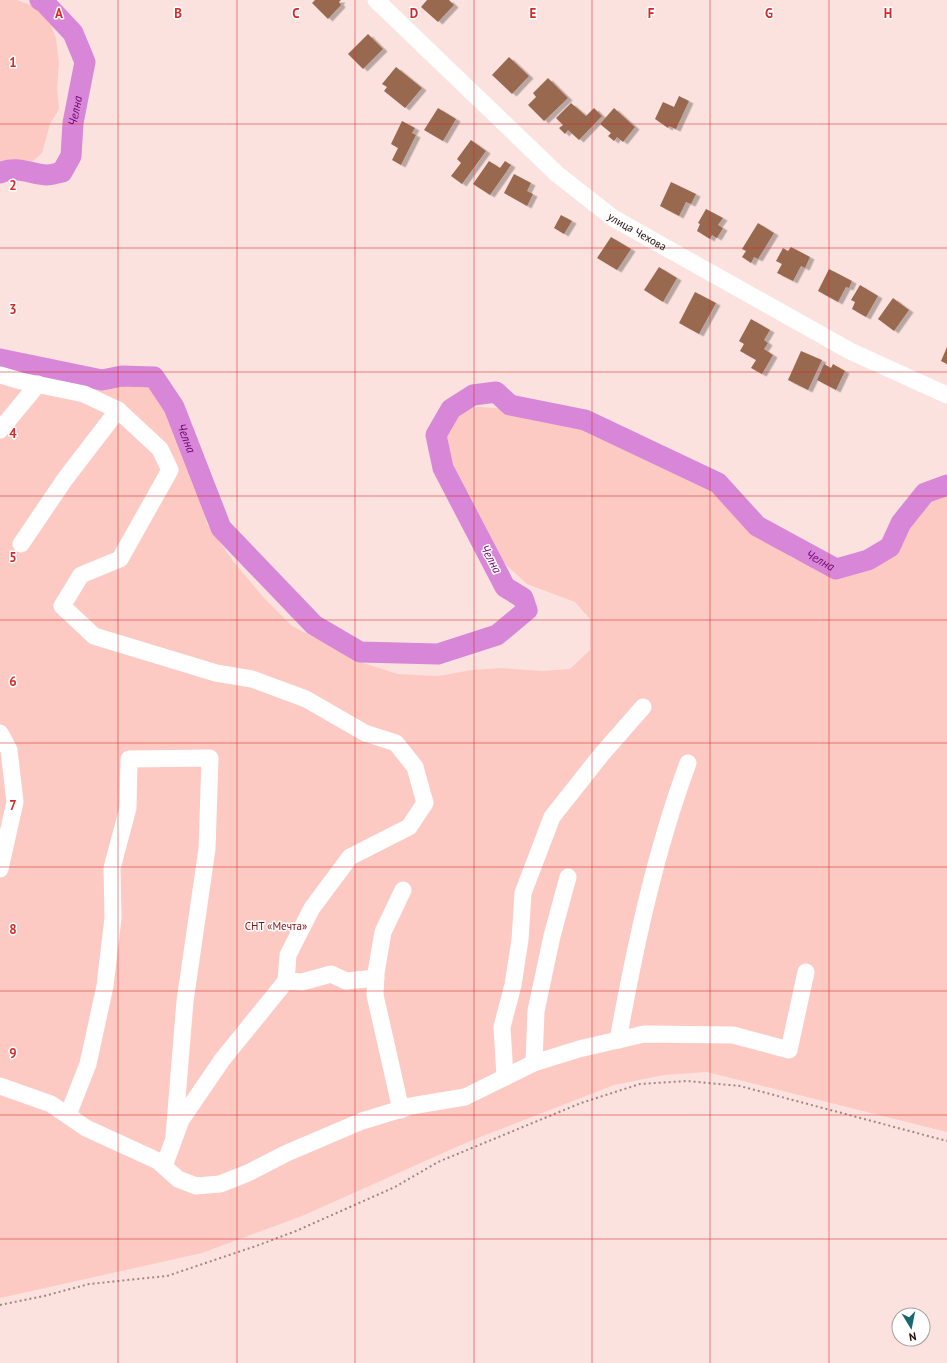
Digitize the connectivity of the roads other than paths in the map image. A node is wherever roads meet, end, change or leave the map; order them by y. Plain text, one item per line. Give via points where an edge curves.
1 (376, 0) edge
2 (0, 375) edge
3 (38, 384) junction
4 (947, 395) edge
5 (118, 410) junction
6 (0, 430) edge
7 (21, 544) dead end
8 (643, 707) dead end
9 (0, 733) edge
10 (688, 763) dead end
11 (0, 869) edge
12 (568, 877) dead end
13 (403, 890) dead end
14 (806, 972) dead end
15 (376, 978) junction
16 (286, 981) junction
17 (618, 1040) junction
18 (534, 1063) junction
19 (505, 1077) junction
20 (0, 1086) edge
21 (401, 1110) junction
22 (68, 1115) junction
23 (174, 1136) junction
24 (164, 1166) junction

1 - 4 street, улица Чехова via 557,174 612,218 850,351
2 - 3 street
3 - 5 street via 84,394
3 - 6 street
5 - 7 street via 65,479
5 - 16 street via 160,449 170,470 120,559 81,575 62,606 94,636 216,673 252,680 306,699 365,733 396,743 416,767 425,803 409,827 350,857 312,908 288,956
8 - 19 street via 552,817 523,893 520,940 513,986 502,1028
9 - 11 street via 9,750 15,802
10 - 17 street via 670,811 631,968
12 - 18 street via 536,1011
13 - 15 street via 383,932
14 - 17 street via 789,1050 733,1035 644,1034
15 - 16 street via 346,981 331,974 302,982
15 - 21 street via 375,995
16 - 23 street via 222,1060 181,1120
17 - 18 street
18 - 19 street
19 - 21 street via 464,1097
20 - 22 street via 51,1104
21 - 24 street via 362,1121 220,1184 196,1186 178,1179
22 - 23 street via 88,1064 105,986 114,918 112,868 128,808 129,759 210,758 207,849 185,1001
22 - 24 street via 86,1128
23 - 24 street

